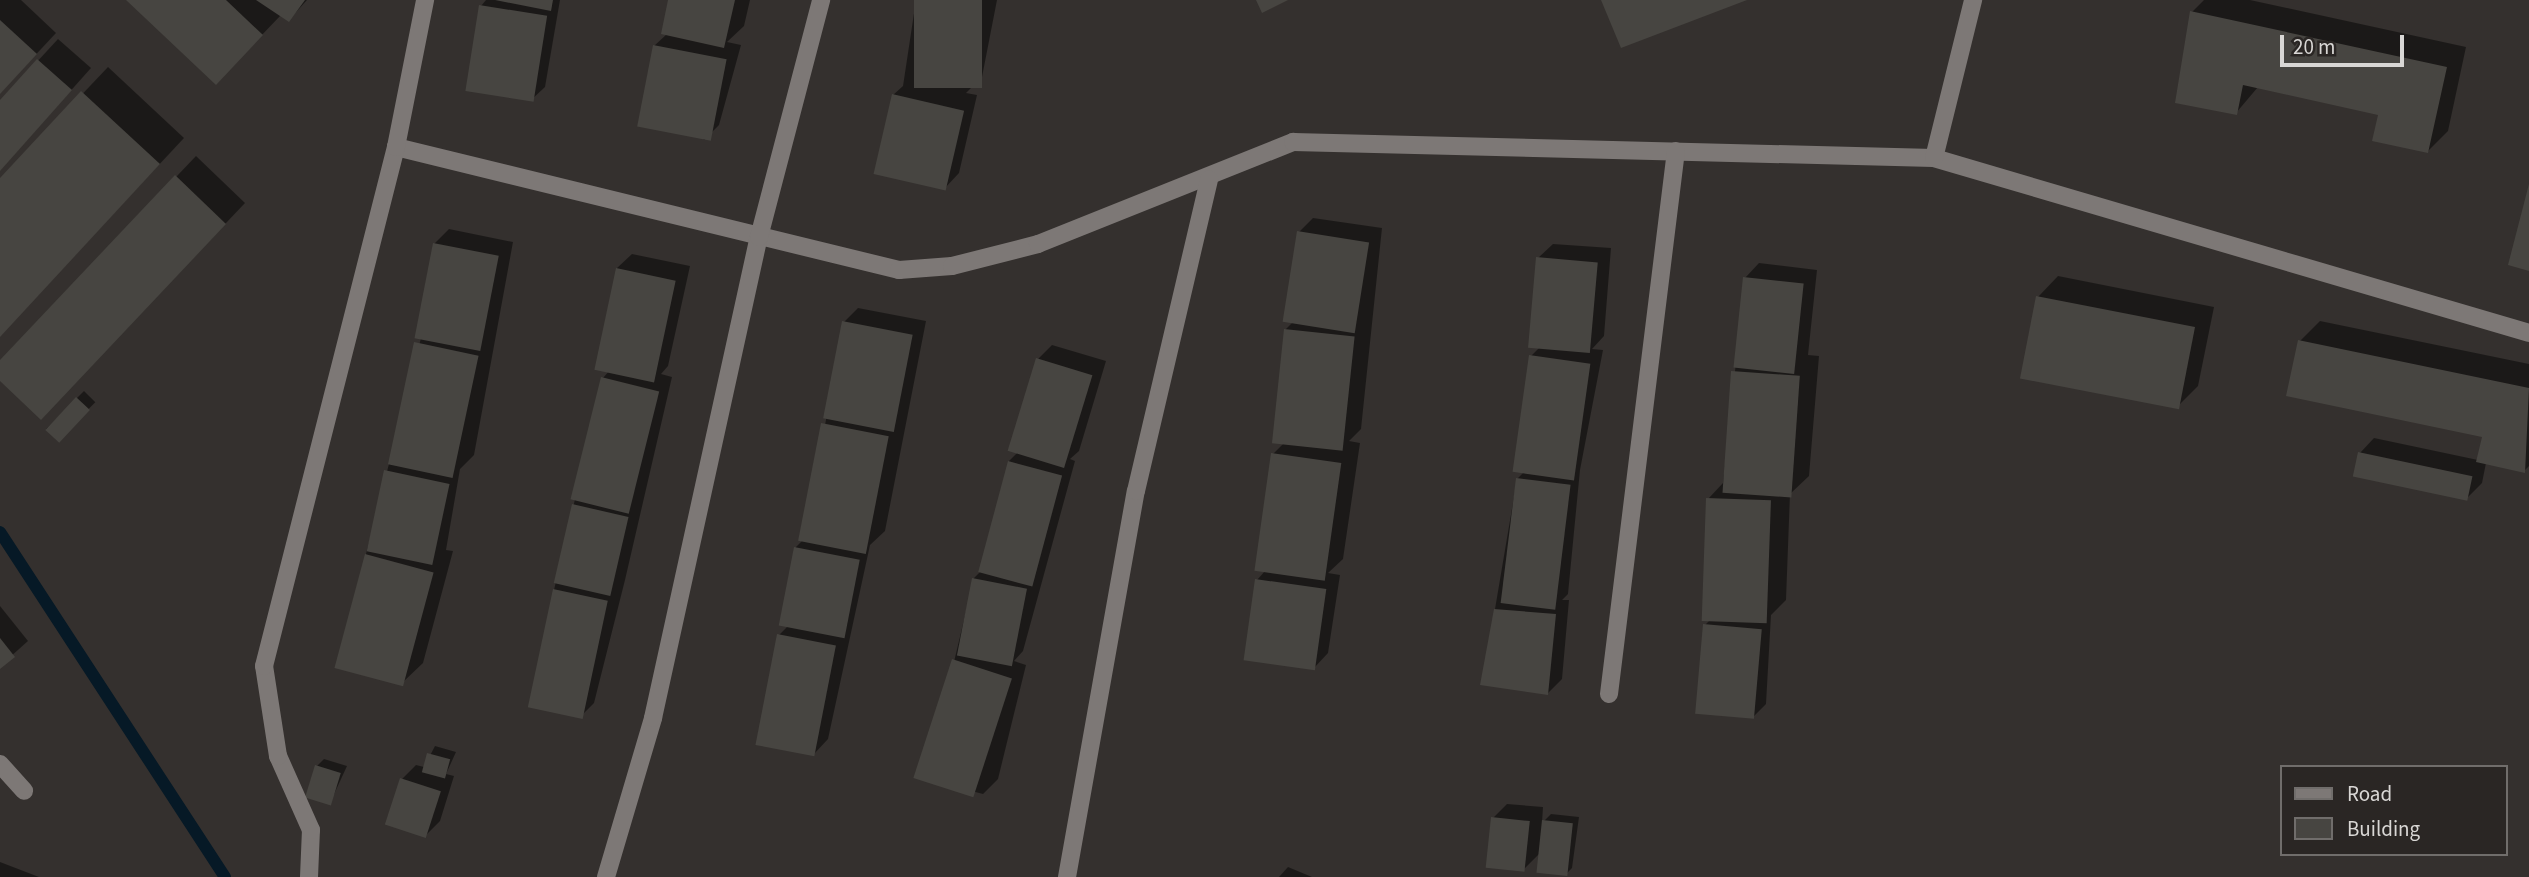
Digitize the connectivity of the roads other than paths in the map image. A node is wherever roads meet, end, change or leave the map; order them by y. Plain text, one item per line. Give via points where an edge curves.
1 (425, 0) edge
2 (821, 0) edge
3 (1973, 0) edge
4 (396, 147) junction
5 (1676, 151) junction
6 (1934, 158) junction
7 (1209, 179) junction
8 (759, 237) junction
9 (2529, 333) edge
10 (1609, 694) dead end
11 (0, 764) edge
12 (24, 790) dead end
13 (309, 877) edge
14 (606, 877) edge
15 (1067, 877) edge

1 - 4 street
2 - 8 street
3 - 6 street
4 - 8 street
4 - 13 street via 264,666 278,756 311,830
5 - 6 street
5 - 7 street via 1293,142 1257,152
5 - 10 street
6 - 9 street
7 - 8 street via 1038,244 953,266 899,270
7 - 15 street via 1136,491
8 - 14 street via 653,718
11 - 12 street

